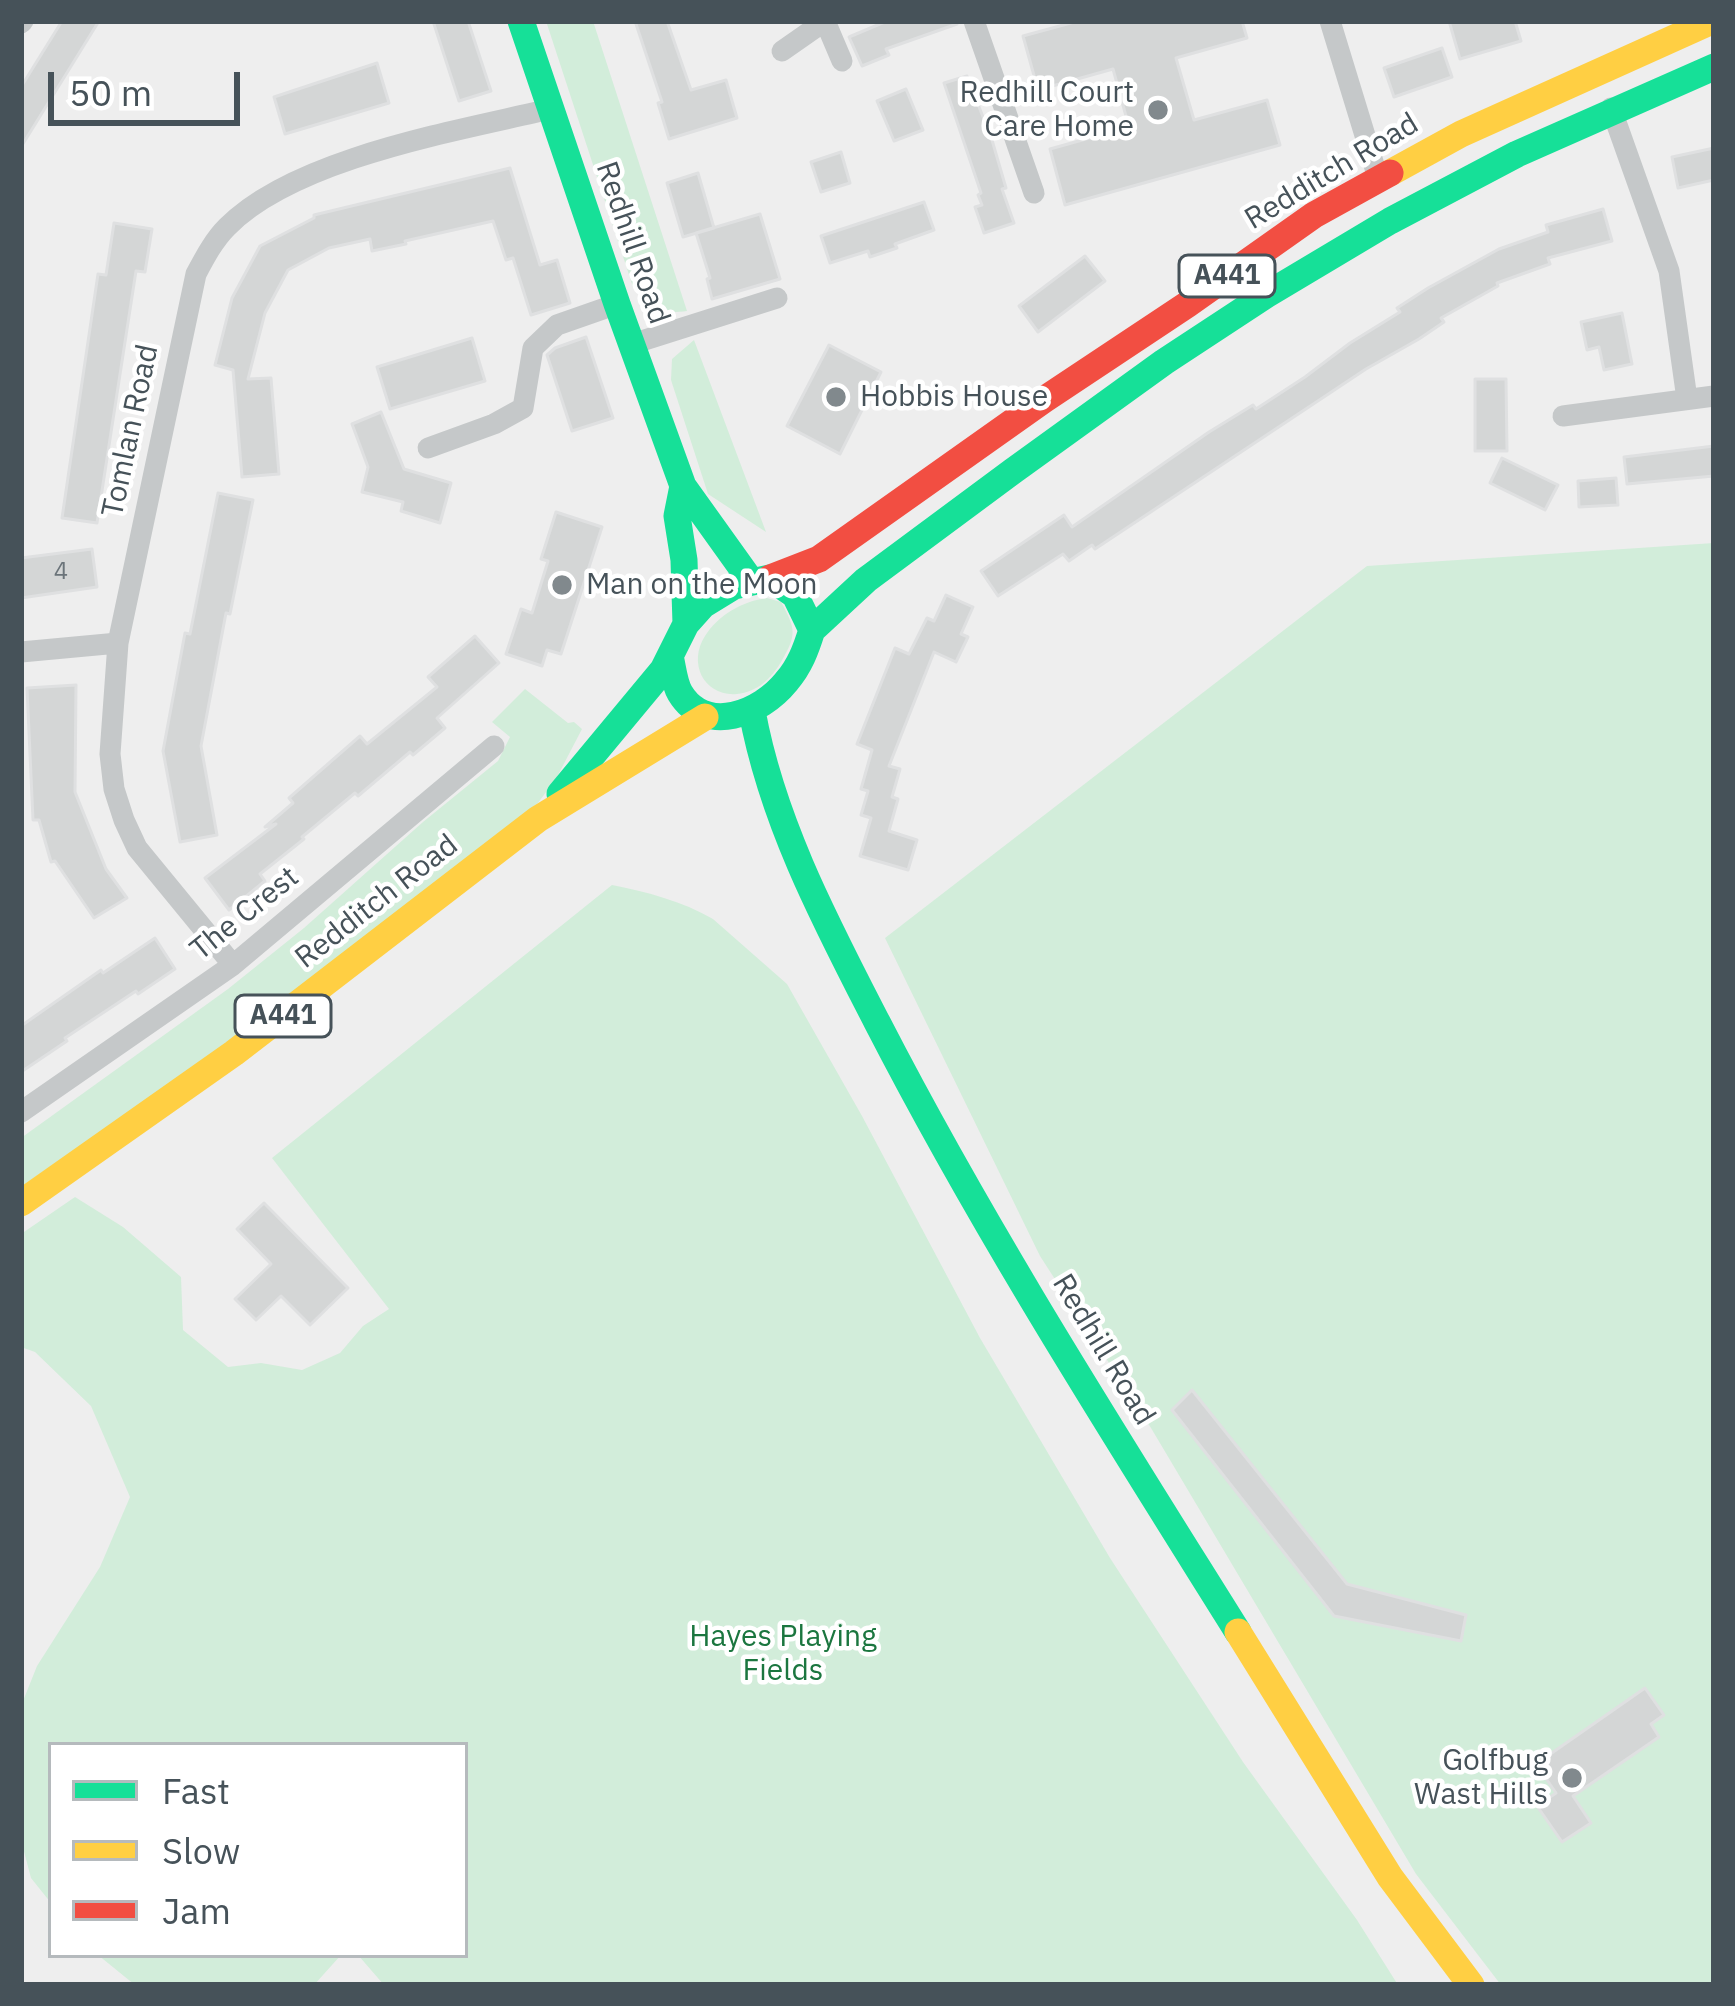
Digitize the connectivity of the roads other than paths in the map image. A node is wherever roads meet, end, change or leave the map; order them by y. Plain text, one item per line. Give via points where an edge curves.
1 (521, 21) edge
2 (825, 21) edge
3 (974, 21) edge
4 (1330, 21) edge
5 (1712, 21) edge
6 (782, 51) dead end
7 (842, 61) dead end
8 (1714, 67) edge
9 (1611, 108) junction
10 (550, 109) junction
11 (1378, 178) junction
12 (1034, 193) dead end
13 (777, 298) dead end
14 (617, 304) junction
15 (632, 344) junction
16 (1714, 396) edge
17 (1687, 399) junction
18 (1563, 416) dead end
19 (428, 448) dead end
20 (683, 486) junction
21 (761, 579) junction
22 (686, 624) junction
23 (812, 630) junction
24 (118, 643) junction
25 (21, 652) edge
26 (670, 656) junction
27 (752, 712) junction
28 (705, 716) junction
29 (494, 746) dead end
30 (538, 819) junction
31 (233, 964) junction
32 (21, 1112) edge
33 (21, 1203) edge
34 (1471, 1985) edge

1 - 10 main road, Redhill Road
2 - 6 street
2 - 7 street
3 - 12 street
4 - 11 street
5 - 11 main road, Redditch Road / A441
8 - 9 main road
9 - 17 street via 1669,271
9 - 23 main road via 1477,172 1204,334 883,567
10 - 14 main road, Redhill Road
10 - 24 street, Tomlan Road via 348,159 246,210 208,250 188,303
11 - 21 main road, Redditch Road / A441 via 1314,214 819,559
13 - 15 street
14 - 15 main road, Redhill Road
14 - 19 street via 557,325 533,348 523,408 462,446
15 - 20 main road, Redhill Road
16 - 17 street
17 - 18 street
20 - 21 main road, Redhill Road
20 - 22 main road, Redhill Road via 677,515
21 - 22 main road, A441 via 716,596
21 - 23 main road via 795,595
22 - 26 main road, A441
23 - 27 main road via 787,685
24 - 25 street
24 - 31 street, Tomlan Road via 110,754 124,820 137,848
26 - 28 main road via 681,698
26 - 30 main road, Redditch Road / A441
27 - 28 main road, A441
27 - 34 main road, Redhill Road via 772,795 797,854 936,1136 1390,1877
28 - 30 main road, Redditch Road / A441
29 - 31 street, The Crest
30 - 33 main road, Redditch Road / A441 via 234,1053
31 - 32 street, The Crest

